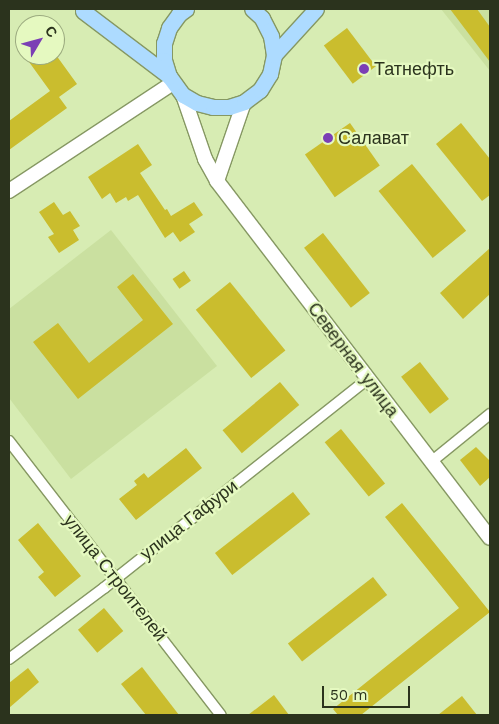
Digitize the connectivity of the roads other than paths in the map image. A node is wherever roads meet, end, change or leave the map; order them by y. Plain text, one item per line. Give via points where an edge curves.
1 (103, 9) edge
2 (186, 9) edge
3 (252, 9) edge
4 (316, 9) edge
5 (79, 10) edge
6 (274, 55) junction
7 (171, 79) junction
8 (183, 95) junction
9 (244, 102) junction
10 (217, 181) junction
11 (9, 191) edge
12 (368, 379) junction
13 (490, 414) edge
14 (9, 441) edge
15 (431, 462) junction
16 (490, 538) edge
17 (115, 579) junction
18 (9, 659) edge
19 (221, 715) edge

1 - 5 main road
2 - 7 main road via 169,28 164,44 164,60
3 - 6 main road via 262,18 271,36
4 - 6 main road
5 - 7 main road
6 - 9 main road via 270,74 260,90
7 - 8 main road
7 - 11 street
8 - 9 main road via 213,107 229,107
8 - 10 street, Северная улица via 205,159
9 - 10 street
10 - 12 street, Северная улица
12 - 15 street, Северная улица
12 - 17 street, улица Гафури
13 - 15 street
14 - 17 street, улица Строителей
15 - 16 street, Северная улица
17 - 18 street, улица Гафури
17 - 19 street, улица Строителей

